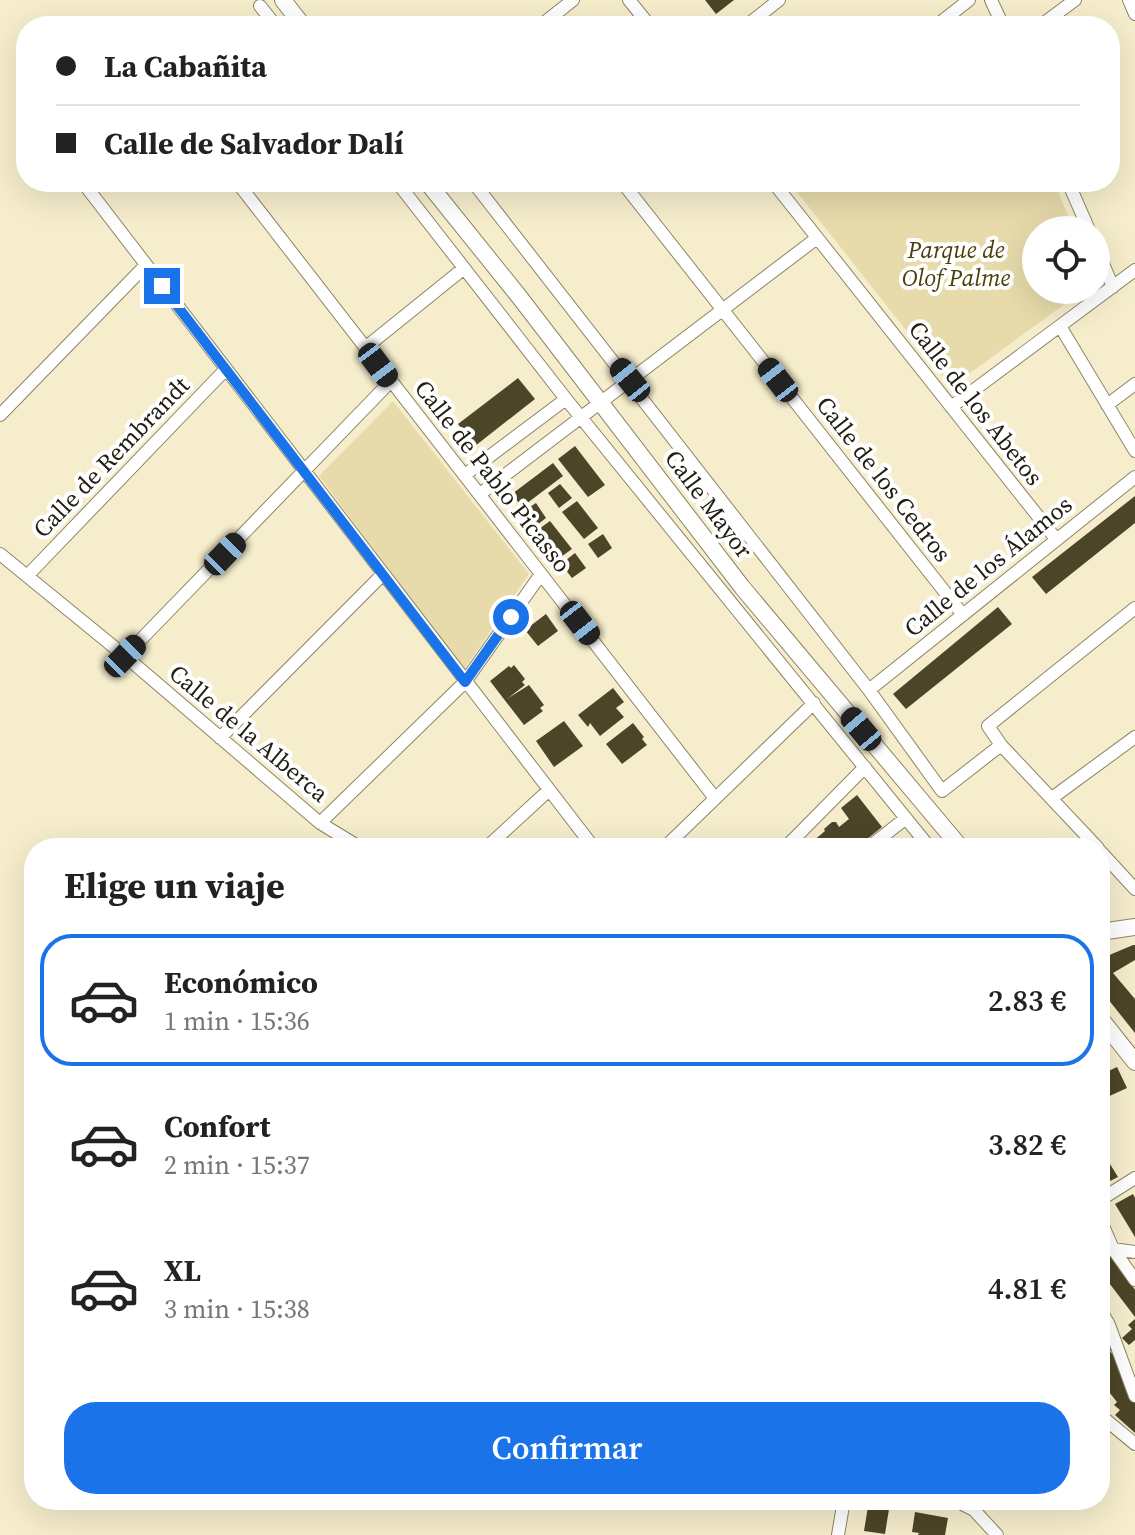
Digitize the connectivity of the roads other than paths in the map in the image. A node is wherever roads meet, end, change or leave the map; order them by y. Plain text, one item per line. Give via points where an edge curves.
1 (283, 0) edge
2 (573, 0) edge
3 (629, 0) edge
4 (779, 0) edge
5 (969, 0) edge
6 (1075, 0) edge
7 (1129, 0) edge
8 (260, 6) dead end
9 (1135, 14) edge
10 (268, 16) edge
11 (295, 16) edge
12 (553, 16) edge
13 (642, 16) edge
14 (759, 16) edge
15 (949, 16) edge
16 (1053, 16) edge
17 (90, 192) edge
18 (245, 192) edge
19 (405, 192) edge
20 (435, 192) edge
21 (481, 192) edge
22 (630, 192) edge
23 (781, 192) edge
24 (1072, 192) edge
25 (1083, 216) edge
26 (817, 238) junction
27 (146, 265) junction
28 (463, 269) junction
29 (1135, 270) edge
30 (1110, 280) edge
31 (1113, 287) junction
32 (723, 309) junction
33 (1060, 326) junction
34 (365, 348) junction
35 (226, 369) junction
36 (630, 380) junction
37 (390, 382) junction
38 (1135, 384) edge
39 (566, 399) junction
40 (601, 402) junction
41 (1107, 405) junction
42 (951, 407) junction
43 (0, 415) edge
44 (581, 417) junction
45 (1135, 451) edge
46 (304, 471) junction
47 (466, 474) junction
48 (1135, 477) edge
49 (480, 494) junction
50 (1056, 539) junction
51 (0, 554) edge
52 (383, 574) junction
53 (541, 574) junction
54 (28, 575) junction
55 (1135, 608) edge
56 (963, 615) junction
57 (125, 656) junction
58 (465, 682) junction
59 (869, 690) junction
60 (814, 703) junction
61 (220, 738) junction
62 (1133, 742) edge
63 (1001, 745) junction
64 (865, 767) junction
65 (549, 790) junction
66 (714, 797) junction
67 (1052, 798) junction
68 (906, 818) junction
69 (320, 823) junction
70 (345, 838) edge
71 (497, 838) edge
72 (586, 838) edge
73 (674, 838) edge
74 (795, 838) edge
75 (881, 838) edge
76 (922, 838) edge
77 (953, 838) edge
78 (1089, 838) edge
79 (1110, 861) edge
80 (1135, 889) edge
81 (1133, 927) edge
82 (1110, 928) edge
83 (1110, 1031) edge
84 (1135, 1062) edge
85 (1135, 1178) edge
86 (1110, 1194) edge
87 (1110, 1242) edge
88 (1113, 1249) junction
89 (1135, 1252) edge
90 (1135, 1280) edge
91 (1110, 1328) edge
92 (1135, 1396) edge
93 (1110, 1423) edge
94 (1135, 1444) edge
95 (842, 1510) edge
96 (974, 1510) edge
97 (838, 1535) edge
98 (997, 1535) edge

1 - 11 street
2 - 12 street
3 - 13 street
4 - 14 street
5 - 15 street
6 - 16 street
7 - 9 street
8 - 10 street
17 - 27 street
18 - 34 street, Calle de Pablo Picasso
19 - 28 street, Calle Mayor
20 - 40 street, Calle Mayor
21 - 36 street, Calle Mayor
22 - 32 street, Calle de los Cedros
23 - 26 street, Calle de los Abetos
24 - 25 street
26 - 32 street
26 - 42 street, Calle de los Abetos
27 - 35 street
27 - 43 street
28 - 34 street
28 - 39 street, Calle Mayor
29 - 31 street
30 - 31 street
31 - 33 street
32 - 36 street
32 - 56 street, Calle de los Cedros
33 - 41 street
33 - 42 street
34 - 37 street, Calle de Pablo Picasso
35 - 46 street
35 - 54 street, Calle de Rembrandt
36 - 40 street
36 - 59 street, Calle Mayor
37 - 46 street
37 - 47 street, Calle de Pablo Picasso
38 - 41 street
39 - 44 street, Calle Mayor
39 - 47 street
40 - 44 street
40 - 77 street, Calle Mayor via 742,587
41 - 45 street
42 - 50 street, Calle de los Abetos
44 - 49 street
44 - 60 street, Calle Mayor
46 - 52 street
46 - 57 street
47 - 49 street, Calle de Pablo Picasso
48 - 50 street, Calle de los Álamos
49 - 53 street, Calle de Pablo Picasso
50 - 56 street, Calle de los Álamos
51 - 54 street, Calle de la Alberca
52 - 58 street
52 - 61 street
53 - 58 street
53 - 66 street, Calle de Pablo Picasso
54 - 57 street, Calle de la Alberca
55 - 63 street via 988,726
56 - 59 street, Calle de los Álamos
57 - 61 street, Calle de la Alberca
58 - 65 street
58 - 69 street
59 - 63 street, Calle Mayor via 942,791
60 - 64 street, Calle Mayor
60 - 66 street
61 - 69 street, Calle de la Alberca
62 - 67 street
63 - 67 street
64 - 68 street, Calle Mayor
64 - 74 street
65 - 71 street
65 - 72 street
66 - 73 street
67 - 78 street
68 - 75 street
68 - 76 street, Calle Mayor
69 - 70 street, Calle de la Alberca
79 - 80 street
81 - 82 street
83 - 84 street
85 - 86 street
87 - 88 street
88 - 89 street
88 - 90 street
91 - 92 street
93 - 94 street
95 - 97 street
96 - 98 street

